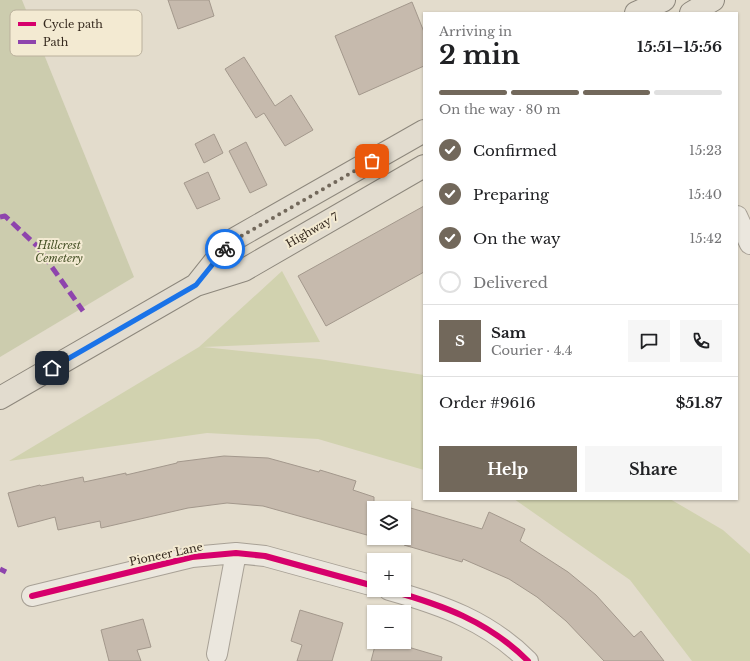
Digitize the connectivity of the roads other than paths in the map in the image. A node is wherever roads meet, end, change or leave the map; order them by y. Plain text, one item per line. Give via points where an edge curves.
1 (664, 0) edge
2 (713, 0) edge
3 (639, 12) edge
4 (693, 12) edge
5 (423, 132) edge
6 (423, 167) edge
7 (738, 218) edge
8 (750, 244) edge
9 (196, 285) junction
10 (0, 398) edge
11 (236, 553) junction
12 (367, 584) edge
13 (32, 596) dead end
14 (411, 596) edge
15 (217, 654) dead end
16 (528, 661) edge

1 - 3 main road
2 - 4 main road
5 - 9 main road, Highway 7 via 231,242
6 - 9 main road, Highway 7 via 244,270
7 - 8 street
9 - 10 main road, Highway 7
11 - 12 street, Pioneer Lane via 265,556
11 - 13 street, Pioneer Lane via 192,557
11 - 15 street
14 - 16 street via 438,604 497,634

